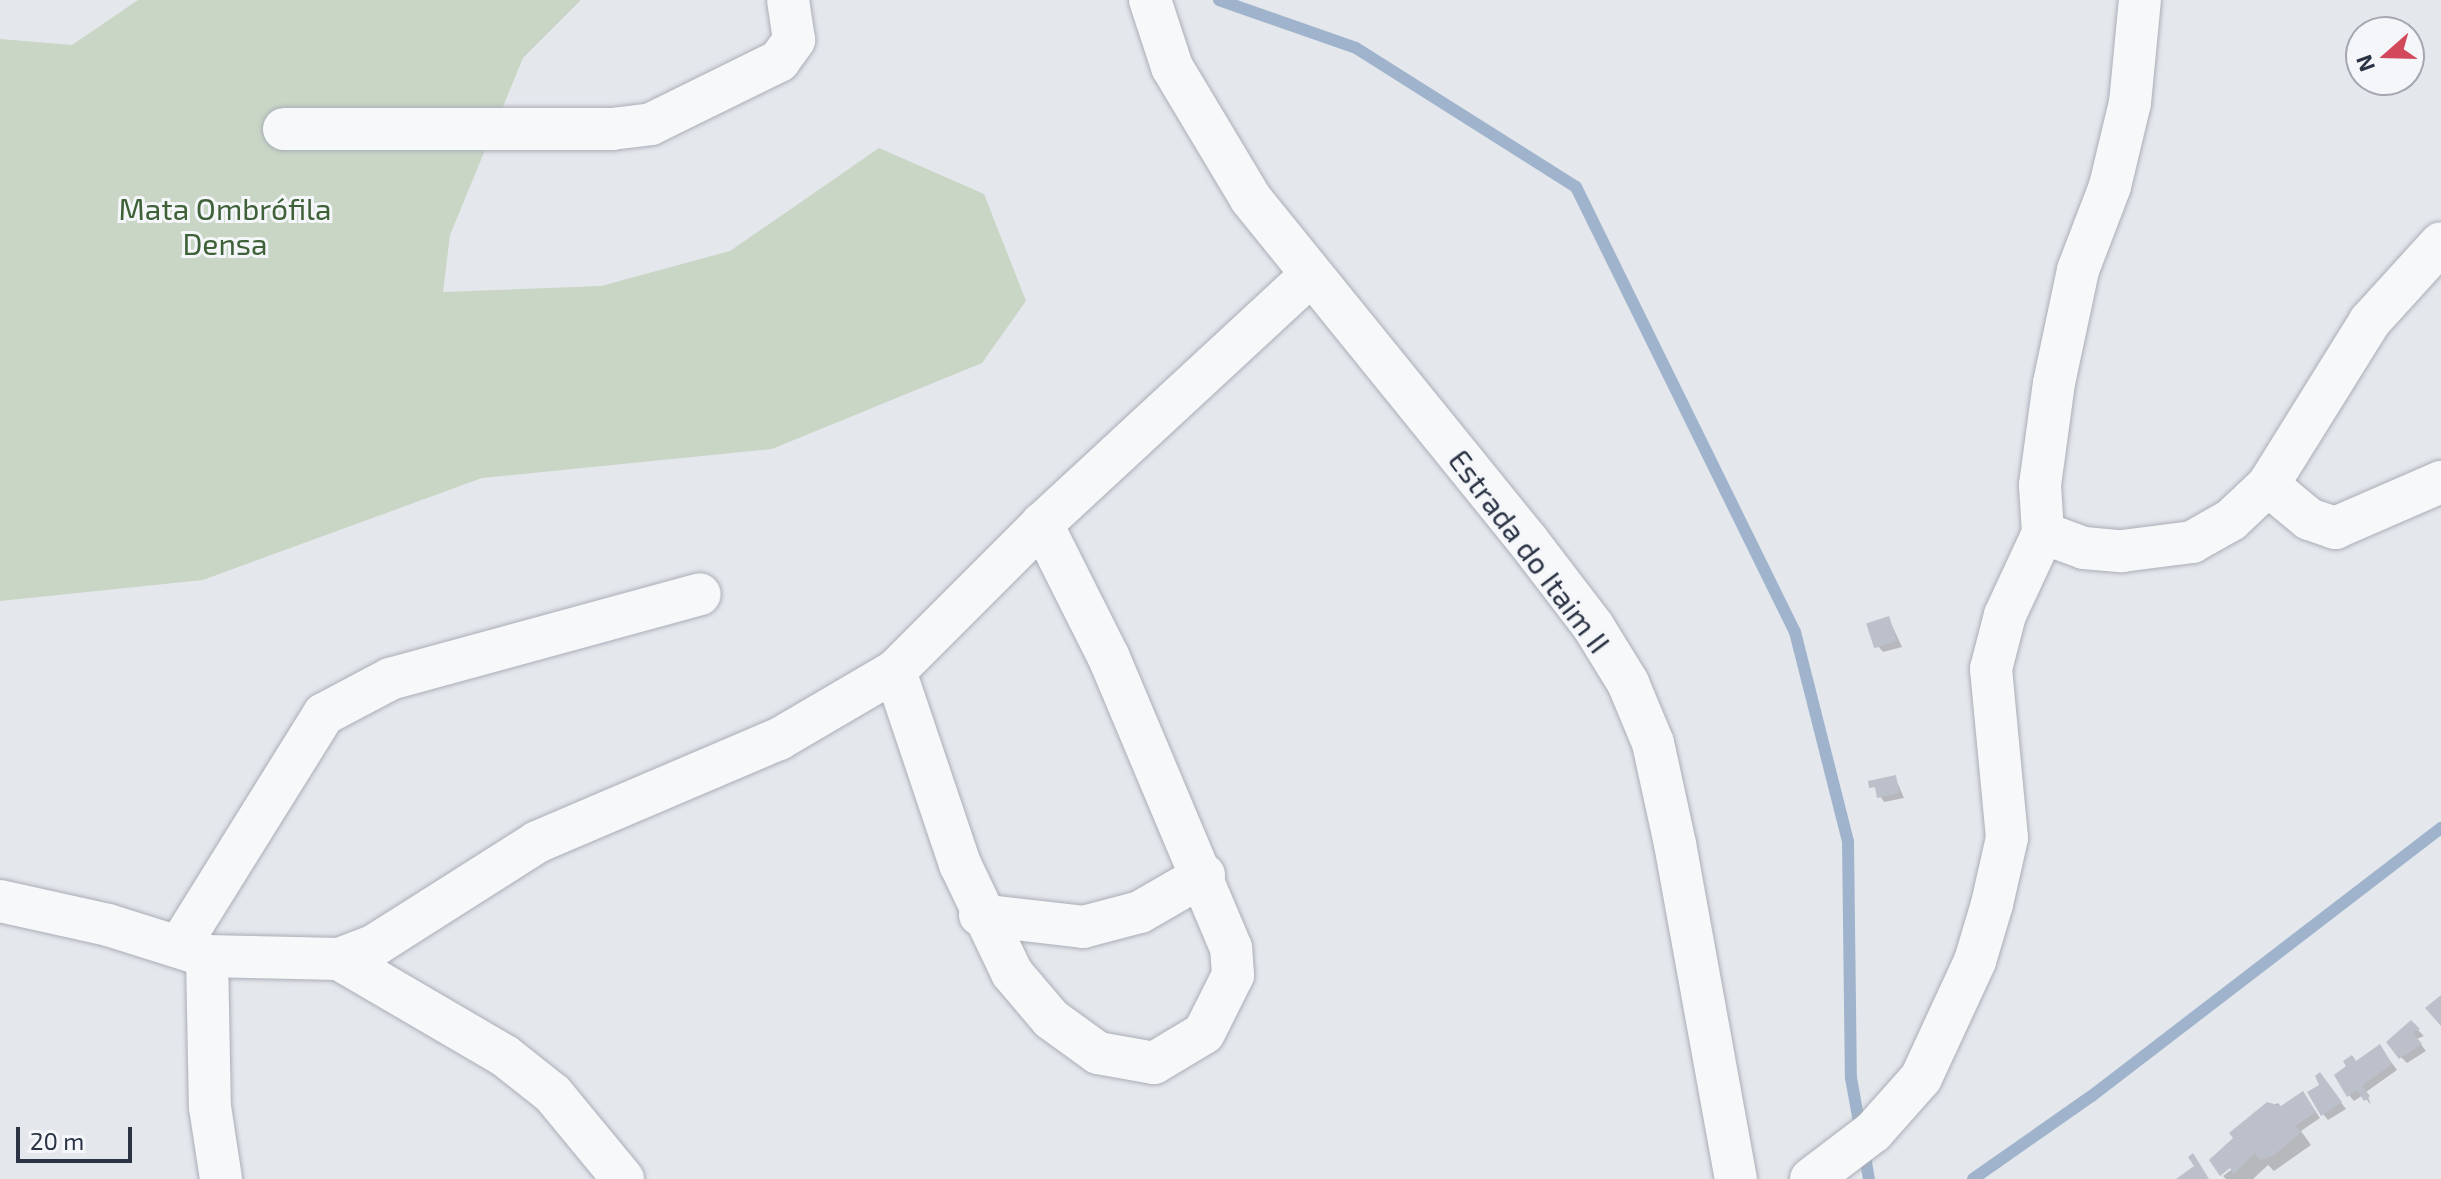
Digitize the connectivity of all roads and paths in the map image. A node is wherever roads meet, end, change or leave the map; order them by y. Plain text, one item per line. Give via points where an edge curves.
1 (788, 0) edge
2 (2140, 0) edge
3 (1150, 1) edge
4 (284, 129) dead end
5 (2441, 243) edge
6 (1311, 275) junction
7 (2441, 482) edge
8 (2268, 485) junction
9 (1042, 524) junction
10 (2043, 533) junction
11 (700, 594) dead end
12 (895, 671) junction
13 (1204, 875) junction
14 (0, 901) edge
15 (980, 915) junction
16 (193, 951) junction
17 (339, 959) junction
18 (1823, 1171) edge
19 (221, 1179) edge
20 (623, 1179) edge
21 (1736, 1179) edge

1 - 4 street via 794,40 779,61 651,124 612,129
2 - 10 street via 2130,103 2110,186 2078,270 2054,383 2040,485
3 - 6 street, Estrada do Itaim II via 1172,67 1203,126
5 - 8 street via 2370,321
6 - 9 street
6 - 21 street, Estrada do Itaim II via 1528,541 1593,626 1628,683 1653,743 1675,844
7 - 8 street via 2335,528 2309,519
8 - 10 street via 2231,520 2192,542 2122,551 2084,548
9 - 12 street
9 - 13 street via 1108,656
10 - 18 street via 2005,615 1991,669 2007,838 1992,904 1940,1044 1921,1078 1873,1132
11 - 16 street via 390,679 324,714
12 - 15 street
12 - 17 street via 779,739 537,842 375,945
13 - 15 street via 1140,912 1083,927
13 - 15 street via 1231,948 1233,975 1204,1033 1154,1063 1098,1053 1051,1019 1012,973
14 - 16 street
16 - 17 street
16 - 19 street
17 - 20 street via 505,1056 553,1094

